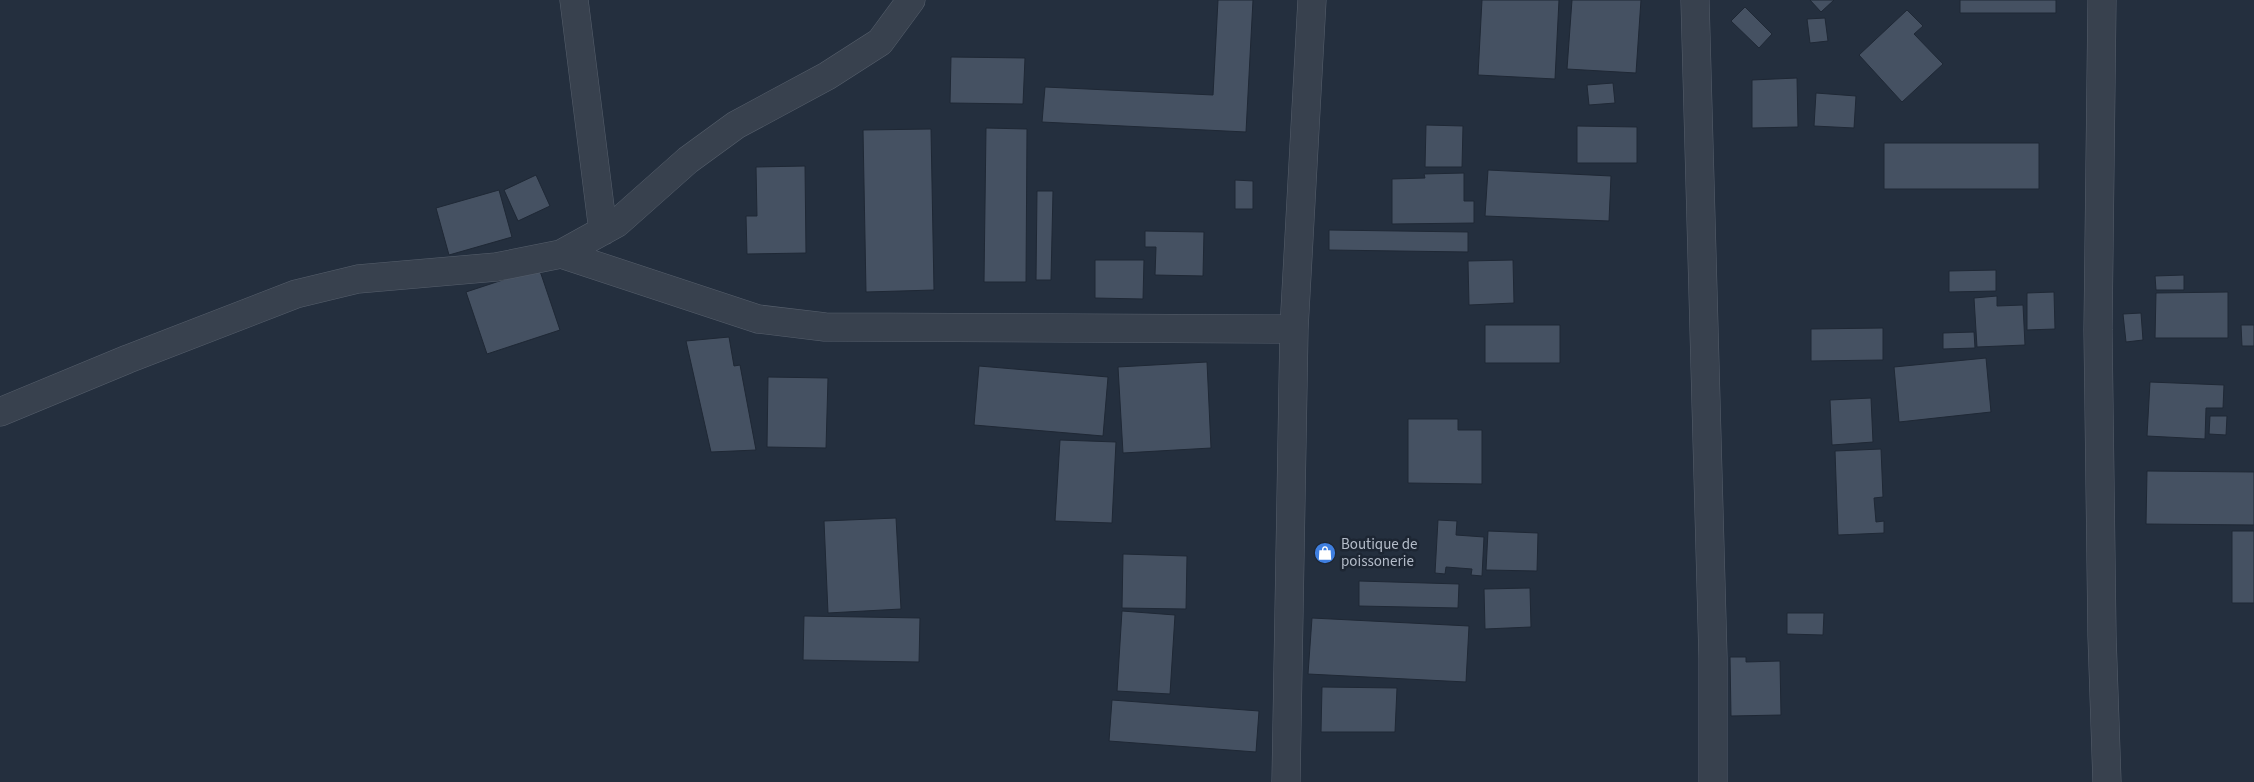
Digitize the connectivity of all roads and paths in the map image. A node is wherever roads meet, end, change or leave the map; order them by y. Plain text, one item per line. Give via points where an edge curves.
1 (574, 0) edge
2 (911, 0) edge
3 (1312, 0) edge
4 (1696, 0) edge
5 (2102, 0) edge
6 (603, 231) junction
7 (561, 254) junction
8 (1294, 329) junction
9 (0, 412) edge
10 (1286, 782) edge
11 (1713, 782) edge
12 (2107, 782) edge

1 - 6 street
2 - 6 street via 880,42 827,76 736,125 688,160 617,223
3 - 8 street
4 - 11 street via 1713,658
5 - 12 street via 2098,330
6 - 7 street
7 - 8 street via 758,319 825,328
7 - 9 street via 496,267 358,279 296,294
8 - 10 street

